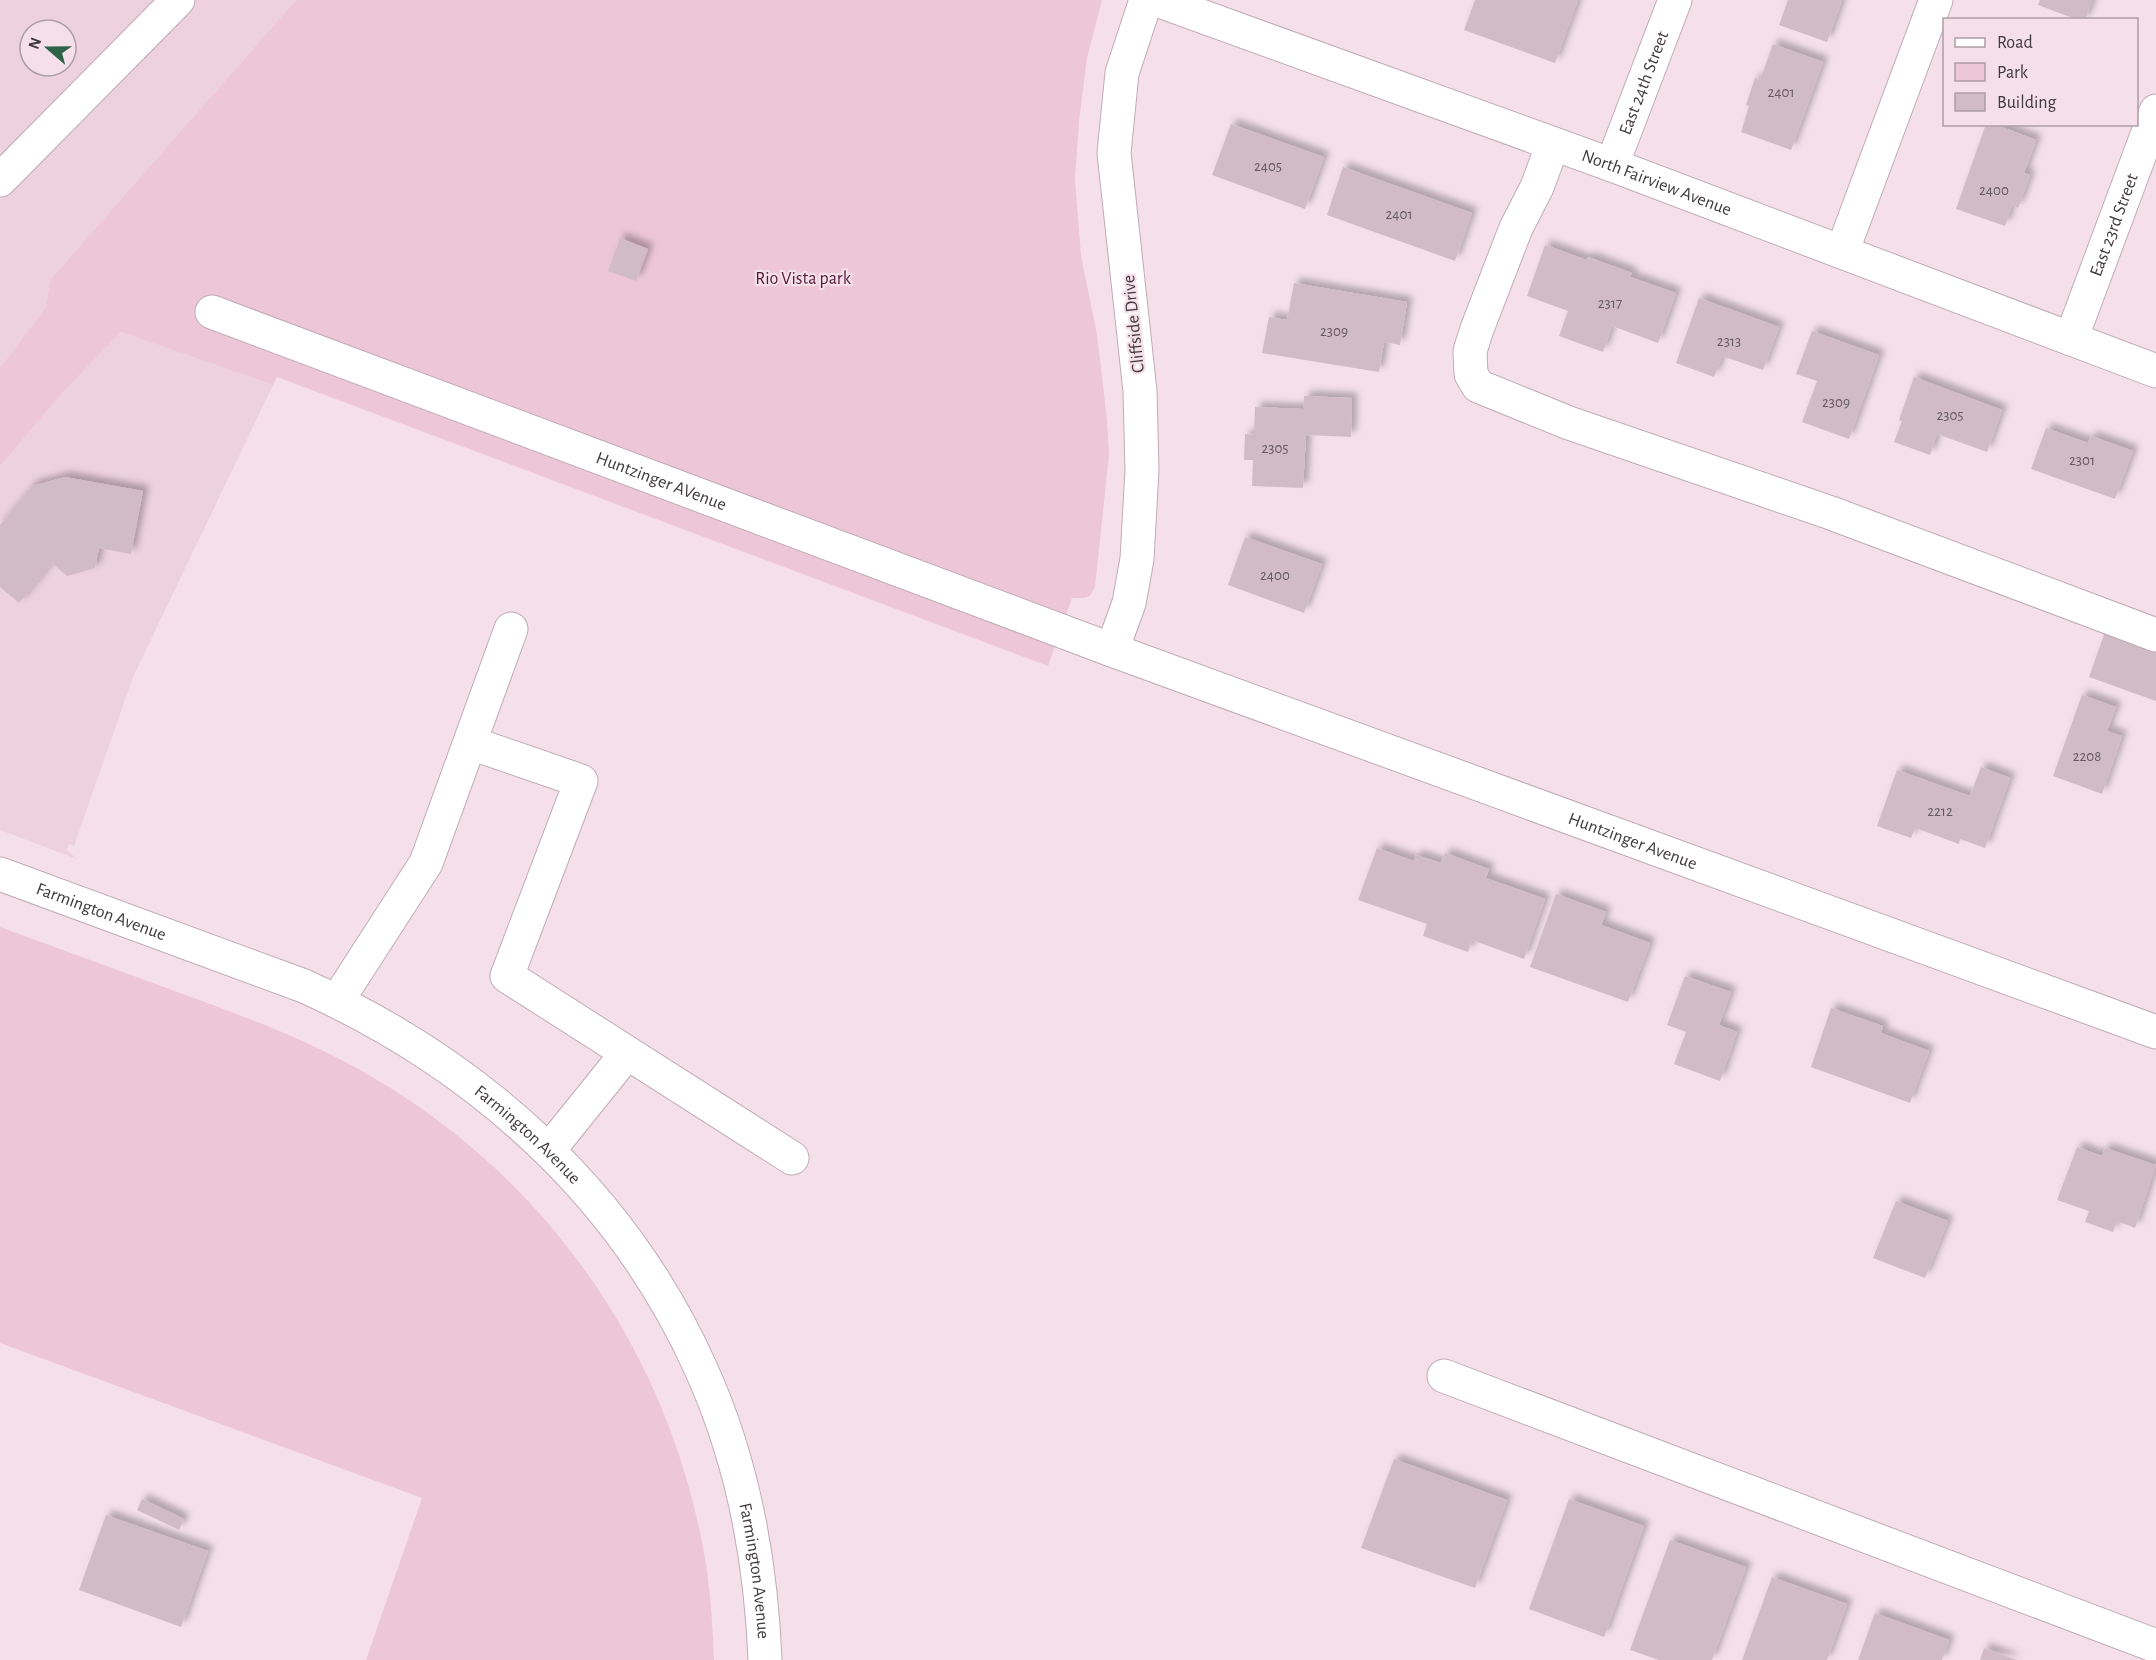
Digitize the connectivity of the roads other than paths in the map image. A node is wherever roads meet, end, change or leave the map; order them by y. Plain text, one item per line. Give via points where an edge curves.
1 (178, 0) edge
2 (1146, 0) edge
3 (1157, 0) edge
4 (1675, 0) edge
5 (1936, 0) edge
6 (2156, 111) edge
7 (1553, 144) junction
8 (1612, 165) junction
9 (0, 180) edge
10 (1842, 252) junction
11 (212, 312) dead end
12 (2071, 339) junction
13 (2156, 371) edge
14 (511, 629) dead end
15 (2156, 635) edge
16 (1112, 650) junction
17 (471, 743) junction
18 (0, 874) edge
19 (337, 1001) junction
20 (2156, 1032) edge
21 (627, 1053) junction
22 (549, 1149) junction
23 (792, 1158) dead end
24 (1444, 1376) dead end
25 (2156, 1647) edge
26 (765, 1660) edge

1 - 9 street
2 - 16 street, Cliffside Drive via 1122,73 1114,153 1140,391 1142,470 1135,570 1129,603
3 - 7 street, North Fairview Avenue
4 - 8 street, East 24th Street
5 - 10 street
6 - 12 street, East 23rd Street
7 - 8 street, North Fairview Avenue
7 - 15 street via 1538,187 1516,228 1470,351 1471,375 1478,386 1569,423 1831,513
8 - 10 street, North Fairview Avenue
10 - 12 street, North Fairview Avenue
11 - 16 street, Huntzinger AVenue
12 - 13 street, North Fairview Avenue
14 - 17 street
16 - 20 street, Huntzinger Avenue
17 - 19 street via 426,862
17 - 21 street via 580,782 507,976
18 - 19 street, Farmington Avenue
19 - 22 street, Farmington Avenue via 429,1054 502,1107
21 - 22 street
21 - 23 street
22 - 26 street, Farmington Avenue via 638,1258 702,1370 734,1457 746,1504
24 - 25 street

